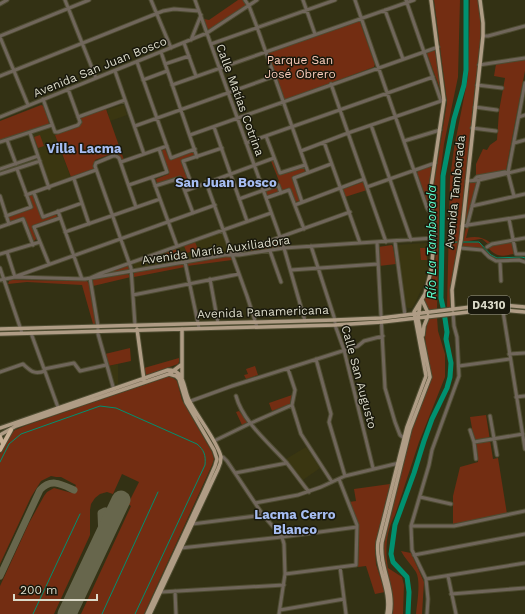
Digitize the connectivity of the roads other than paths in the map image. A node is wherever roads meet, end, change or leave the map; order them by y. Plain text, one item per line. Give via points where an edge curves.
1 (6, 0) edge
2 (65, 0) edge
3 (90, 0) edge
4 (151, 0) edge
5 (195, 0) edge
6 (245, 0) edge
7 (258, 0) edge
8 (303, 0) edge
9 (335, 0) edge
10 (355, 0) edge
11 (414, 0) edge
12 (431, 0) edge
13 (481, 0) edge
14 (406, 1) edge
15 (0, 4) edge
16 (249, 6) junction
17 (69, 8) junction
18 (307, 10) junction
19 (385, 10) junction
20 (156, 13) junction
21 (200, 13) junction
22 (361, 18) junction
23 (525, 26) edge
24 (257, 27) junction
25 (207, 33) junction
26 (315, 34) junction
27 (0, 36) edge
28 (482, 36) junction
29 (191, 40) junction
30 (82, 43) junction
31 (184, 43) junction
32 (211, 44) junction
33 (438, 47) junction
34 (171, 48) junction
35 (161, 52) junction
36 (266, 52) junction
37 (424, 52) junction
38 (189, 56) junction
39 (525, 58) edge
40 (403, 59) junction
41 (137, 62) junction
42 (165, 64) junction
43 (479, 66) junction
44 (219, 68) junction
45 (378, 68) junction
46 (14, 71) junction
47 (115, 71) junction
48 (167, 71) junction
49 (0, 76) edge
50 (196, 76) junction
51 (275, 76) junction
52 (433, 77) junction
53 (96, 78) junction
54 (143, 80) junction
55 (525, 83) edge
56 (331, 84) junction
57 (172, 85) junction
58 (477, 85) junction
59 (502, 88) dead end
60 (68, 89) junction
61 (524, 89) edge
62 (387, 92) junction
63 (228, 93) junction
64 (43, 99) junction
65 (126, 100) junction
66 (443, 100) junction
67 (284, 102) junction
68 (28, 105) junction
69 (475, 107) junction
70 (340, 109) junction
71 (181, 110) junction
72 (497, 110) dead end
73 (525, 115) edge
74 (0, 117) edge
75 (78, 117) junction
76 (395, 117) junction
77 (519, 117) junction
78 (156, 118) junction
79 (237, 119) junction
80 (52, 125) junction
81 (371, 125) junction
82 (135, 126) junction
83 (292, 126) junction
84 (214, 127) junction
85 (472, 128) junction
86 (440, 130) junction
87 (496, 131) dead end
88 (30, 133) junction
89 (348, 133) junction
90 (190, 136) junction
91 (266, 136) junction
92 (7, 140) junction
93 (525, 140) edge
94 (404, 141) junction
95 (0, 142) edge
96 (324, 142) junction
97 (246, 143) junction
98 (514, 143) junction
99 (167, 146) junction
100 (222, 148) junction
101 (159, 149) junction
102 (195, 149) junction
103 (301, 151) junction
104 (144, 154) junction
105 (38, 156) junction
106 (197, 157) junction
107 (274, 158) junction
108 (40, 161) junction
109 (121, 162) junction
110 (435, 163) junction
111 (16, 164) junction
112 (332, 164) junction
113 (254, 165) junction
114 (305, 165) junction
115 (0, 169) edge
116 (17, 169) junction
117 (525, 169) edge
118 (96, 170) junction
119 (414, 170) junction
120 (308, 172) junction
121 (508, 173) junction
122 (0, 174) edge
123 (231, 174) junction
124 (152, 177) junction
125 (74, 179) junction
126 (364, 179) junction
127 (390, 179) junction
128 (474, 180) junction
129 (479, 180) junction
130 (466, 181) junction
131 (206, 182) junction
132 (129, 185) junction
133 (155, 186) junction
134 (341, 187) junction
135 (49, 188) junction
136 (193, 188) junction
137 (367, 188) junction
138 (263, 190) junction
139 (185, 191) junction
140 (34, 193) junction
141 (281, 193) junction
142 (525, 194) edge
143 (26, 195) junction
144 (0, 196) edge
145 (514, 196) junction
146 (266, 198) junction
147 (160, 199) junction
148 (239, 199) junction
149 (1, 202) edge
150 (302, 202) junction
151 (82, 203) junction
152 (214, 205) junction
153 (295, 205) junction
154 (472, 206) junction
155 (136, 207) junction
156 (58, 212) junction
157 (350, 212) junction
158 (432, 212) junction
159 (193, 213) junction
160 (271, 213) junction
161 (113, 215) junction
162 (6, 216) junction
163 (525, 216) edge
164 (60, 218) junction
165 (509, 219) junction
166 (169, 221) junction
167 (247, 221) junction
168 (8, 224) junction
169 (89, 224) junction
170 (462, 226) junction
171 (467, 226) junction
172 (0, 227) edge
173 (304, 229) junction
174 (223, 230) junction
175 (65, 232) junction
176 (280, 237) junction
177 (121, 238) junction
178 (434, 238) junction
179 (525, 238) edge
180 (411, 240) junction
181 (513, 240) junction
182 (40, 242) junction
183 (377, 242) junction
184 (386, 242) junction
185 (395, 242) junction
186 (360, 243) junction
187 (33, 245) junction
188 (178, 246) junction
189 (310, 246) junction
190 (487, 247) dead end
191 (284, 248) junction
192 (460, 248) junction
193 (270, 251) junction
194 (6, 252) junction
195 (0, 254) edge
196 (232, 254) junction
197 (525, 254) edge
198 (74, 255) junction
199 (185, 262) junction
200 (500, 262) junction
201 (525, 262) edge
202 (130, 263) junction
203 (49, 264) junction
204 (378, 264) junction
205 (0, 268) edge
206 (318, 268) junction
207 (291, 270) junction
208 (132, 271) junction
209 (239, 274) junction
210 (15, 277) junction
211 (90, 278) junction
212 (5, 279) junction
213 (82, 279) junction
214 (210, 279) junction
215 (0, 280) edge
216 (501, 281) dead end
217 (281, 282) dead end
218 (190, 284) junction
219 (133, 295) junction
220 (421, 301) junction
221 (502, 305) junction
222 (525, 307) edge
223 (503, 310) junction
224 (453, 311) junction
225 (525, 312) edge
226 (428, 314) junction
227 (405, 315) junction
228 (416, 316) junction
229 (335, 320) junction
230 (381, 320) junction
231 (305, 321) junction
232 (218, 323) junction
233 (198, 324) junction
234 (256, 324) junction
235 (136, 325) junction
236 (335, 325) junction
237 (98, 328) junction
238 (199, 328) junction
239 (0, 329) edge
240 (182, 329) junction
241 (137, 330) junction
242 (21, 331) junction
243 (31, 333) junction
244 (0, 334) edge
245 (383, 336) junction
246 (423, 340) junction
247 (344, 350) junction
248 (525, 353) edge
249 (509, 354) junction
250 (316, 359) junction
251 (510, 359) junction
252 (106, 364) junction
253 (181, 365) junction
254 (459, 366) junction
255 (288, 369) junction
256 (44, 370) junction
257 (174, 371) junction
258 (0, 372) edge
259 (169, 374) junction
260 (182, 378) junction
261 (144, 380) junction
262 (114, 390) junction
263 (236, 396) dead end
264 (525, 396) edge
265 (516, 397) junction
266 (187, 402) junction
267 (292, 406) junction
268 (59, 409) junction
269 (490, 416) dead end
270 (523, 422) edge
271 (251, 423) junction
272 (0, 428) edge
273 (11, 430) junction
274 (470, 430) dead end
275 (524, 434) edge
276 (0, 436) edge
277 (404, 438) junction
278 (494, 439) junction
279 (213, 442) junction
280 (474, 442) junction
281 (3, 444) junction
282 (525, 449) edge
283 (0, 450) edge
284 (497, 455) dead end
285 (219, 457) junction
286 (476, 459) dead end
287 (287, 463) junction
288 (400, 463) junction
289 (373, 468) junction
290 (235, 472) junction
291 (345, 476) junction
292 (339, 479) junction
293 (332, 482) junction
294 (309, 492) junction
295 (420, 497) junction
296 (255, 503) junction
297 (451, 504) dead end
298 (525, 511) edge
299 (263, 515) junction
300 (192, 524) junction
301 (411, 526) junction
302 (357, 527) junction
303 (525, 534) edge
304 (282, 537) junction
305 (181, 548) junction
306 (414, 555) junction
307 (525, 564) edge
308 (340, 567) junction
309 (285, 574) junction
310 (448, 576) junction
311 (426, 579) junction
312 (284, 585) junction
313 (525, 588) edge
314 (161, 592) junction
315 (174, 592) junction
316 (451, 594) junction
317 (344, 599) junction
318 (280, 610) junction
319 (147, 614) edge
320 (150, 614) edge
321 (176, 614) edge
322 (279, 614) edge
323 (346, 614) edge
324 (387, 614) edge
325 (390, 614) edge
326 (427, 614) edge
327 (456, 614) edge

1 - 15 street
2 - 17 street
3 - 17 street
4 - 20 street
5 - 21 street, Calle Matías Cotrina
6 - 16 street
7 - 16 street, Avenida San Juan Bosco
8 - 18 street
9 - 18 street
10 - 22 street
11 - 14 street
12 - 33 main road, Avenida Tamborada
13 - 28 main road, Avenida Tamborada
14 - 19 street
14 - 37 street
16 - 24 street
16 - 25 street, Avenida San Juan Bosco
17 - 27 street
17 - 30 street
18 - 24 street
18 - 26 street
19 - 22 street
19 - 40 street
20 - 21 street via 174,9
20 - 30 street
20 - 34 street
21 - 25 street, Calle Matías Cotrina
21 - 29 street
22 - 26 street
22 - 45 street
23 - 28 street
24 - 32 street
24 - 36 street
25 - 29 street, Avenida San Juan Bosco
25 - 32 street, Calle Matías Cotrina
26 - 36 street
27 - 46 street
28 - 43 main road, Avenida Tamborada
29 - 31 street, Avenida San Juan Bosco
30 - 46 street
30 - 53 street
31 - 34 street, Avenida San Juan Bosco
31 - 38 street
32 - 44 street, Calle Matías Cotrina
33 - 37 street
33 - 66 main road, Avenida Tamborada
34 - 35 street, Avenida San Juan Bosco
35 - 41 street, Avenida San Juan Bosco
35 - 42 street
36 - 44 street
36 - 51 street
37 - 40 street
37 - 52 street
38 - 42 street
38 - 50 street
39 - 43 street
40 - 45 street
41 - 47 street, Avenida San Juan Bosco
41 - 54 street
42 - 48 street
43 - 58 main road, Avenida Tamborada
44 - 50 street
44 - 63 street, Calle Matías Cotrina
45 - 56 street
45 - 62 street
46 - 49 street
46 - 68 street
47 - 53 street, Avenida San Juan Bosco
47 - 65 street
48 - 54 street
48 - 57 street
50 - 57 street
51 - 63 street
51 - 67 street
52 - 62 street
52 - 66 street
53 - 60 street, Avenida San Juan Bosco
54 - 78 street
55 - 61 street
56 - 67 street
56 - 70 street
57 - 71 street
58 - 59 street
58 - 69 main road, Avenida Tamborada
60 - 64 street, Avenida San Juan Bosco
60 - 75 street
61 - 77 street
62 - 70 street
62 - 76 street
63 - 71 street
63 - 79 street, Calle Matías Cotrina
64 - 68 street, Avenida San Juan Bosco
64 - 80 street
65 - 75 street
65 - 82 street
66 - 76 street
66 - 86 main road, Avenida Tamborada
67 - 79 street
67 - 83 street
68 - 74 street, Avenida San Juan Bosco
69 - 72 street
69 - 85 main road, Avenida Tamborada
70 - 83 street
70 - 89 street
71 - 78 street
71 - 90 street
73 - 77 street
75 - 80 street via 78,125 58,132 55,132
76 - 81 street
76 - 94 street
77 - 98 street
78 - 82 street
78 - 99 street
79 - 84 street
79 - 97 street, Calle Matías Cotrina
80 - 88 street
81 - 89 street
81 - 127 street
82 - 104 street
83 - 91 street
83 - 103 street
84 - 90 street
84 - 100 street
85 - 87 street
85 - 130 main road, Avenida Tamborada
86 - 94 street
86 - 110 main road, Avenida Tamborada
88 - 92 street
88 - 105 street
89 - 96 street
89 - 126 street
90 - 102 street
91 - 97 street
91 - 107 street
92 - 95 street
92 - 111 street
93 - 98 street
94 - 119 street
96 - 103 street
96 - 112 street
97 - 113 street, Calle Matías Cotrina
98 - 121 street
99 - 101 street
99 - 102 street via 171,158
100 - 106 street
100 - 123 street
101 - 104 street
101 - 124 street via 167,172
102 - 106 street
103 - 114 street
104 - 109 street
105 - 108 street
105 - 111 street
106 - 136 street via 183,161
107 - 113 street
107 - 114 street via 280,173
108 - 116 street
108 - 135 street
109 - 118 street via 117,156 103,159 95,164
109 - 132 street
110 - 119 street
110 - 158 main road, Avenida Tamborada via 430,194
111 - 115 street
112 - 120 street
112 - 134 street
113 - 123 street
113 - 138 street, Calle Matías Cotrina
114 - 120 street
116 - 122 street
116 - 143 street
117 - 121 street
118 - 125 street
118 - 161 street
119 - 127 street
119 - 158 street via 427,208
120 - 150 street via 294,178
121 - 128 street
121 - 129 street
121 - 145 street
123 - 131 street
123 - 148 street
124 - 132 street
124 - 133 street
125 - 135 street
125 - 151 street
126 - 134 street
126 - 137 street
127 - 137 street
127 - 180 street
128 - 129 street
128 - 130 street
129 - 154 street
130 - 170 main road, Avenida Tamborada
131 - 136 street
131 - 152 street
132 - 155 street
133 - 139 street via 180,178
133 - 147 street
134 - 150 street
134 - 157 street
135 - 140 street
136 - 139 street
137 - 184 street
138 - 141 street via 278,185
138 - 146 street, Calle Matías Cotrina
138 - 148 street
139 - 159 street
140 - 143 street
140 - 156 street via 43,218
141 - 146 street
141 - 153 street via 289,190
142 - 145 street
143 - 162 street via 31,207
144 - 149 street
145 - 154 street
146 - 160 street, Calle Matías Cotrina
147 - 155 street
147 - 166 street
148 - 167 street
149 - 162 street
150 - 153 street
151 - 156 street
151 - 169 street
152 - 159 street
152 - 174 street
153 - 173 street
154 - 171 street
155 - 161 street
156 - 164 street
157 - 173 street
157 - 186 street
158 - 178 main road, Avenida Tamborada
159 - 166 street
160 - 167 street
160 - 176 street, Calle Matías Cotrina
161 - 169 street
161 - 177 street
162 - 168 street
163 - 165 street
164 - 175 street
164 - 182 street via 34,227
165 - 171 street
165 - 181 street
166 - 177 street
166 - 188 street
167 - 174 street
168 - 172 street
168 - 187 street via 23,219
169 - 175 street
170 - 171 street
170 - 192 main road, Avenida Tamborada
173 - 176 street
174 - 188 street
174 - 196 street
175 - 198 street
176 - 191 street, Calle Matías Cotrina
176 - 196 street
177 - 198 street
177 - 202 street
178 - 180 street, Avenida María Auxiliadora
178 - 220 main road, Avenida Tamborada via 430,279
179 - 181 street
180 - 185 street, Avenida María Auxiliadora
181 - 190 street
181 - 197 street via 516,254
182 - 187 street
182 - 203 street
183 - 184 street, Avenida María Auxiliadora
183 - 186 street, Avenida María Auxiliadora
183 - 204 street
184 - 185 street, Avenida María Auxiliadora
185 - 227 street
186 - 189 street, Avenida María Auxiliadora
187 - 194 street
188 - 202 street
189 - 191 street, Avenida María Auxiliadora
189 - 206 street, Calle San Augusto
191 - 193 street, Avenida María Auxiliadora
191 - 207 street, Calle Matías Cotrina
192 - 200 street via 482,250
192 - 224 main road, Avenida Tamborada via 452,290
193 - 196 street, Avenida María Auxiliadora
193 - 217 street
194 - 195 street
194 - 210 street
196 - 199 street, Avenida María Auxiliadora
196 - 209 street
198 - 203 street
198 - 213 street
199 - 208 street, Avenida María Auxiliadora
199 - 218 street
200 - 201 street
200 - 216 street
202 - 208 street
202 - 211 street
203 - 210 street
204 - 206 street
204 - 230 street
205 - 212 street
206 - 207 street
206 - 229 street, Calle San Augusto
207 - 231 street, Calle Matías Cotrina
208 - 211 street, Avenida María Auxiliadora
208 - 219 street
209 - 214 street
209 - 234 street
210 - 212 street, Avenida María Auxiliadora
210 - 213 street, Avenida María Auxiliadora
211 - 213 street, Avenida María Auxiliadora
211 - 237 street
212 - 215 street, Avenida María Auxiliadora
212 - 242 street
214 - 218 street
214 - 232 street
218 - 219 street
218 - 233 street
219 - 235 street
220 - 226 main road
220 - 228 main road, Avenida Tamborada
221 - 222 main road, Avenida Panamericana / D4310
221 - 223 street
221 - 224 main road, Avenida Panamericana / D4310
223 - 224 main road, Avenida Panamericana / D4310
223 - 225 main road, Avenida Panamericana / D4310
223 - 249 street
224 - 226 main road, Avenida Panamericana
224 - 254 street, Avenida Tamborada
226 - 228 main road, Avenida Panamericana
226 - 246 main road
227 - 228 main road, Avenida Panamericana
227 - 230 main road, Avenida Panamericana
228 - 230 main road, Avenida Panamericana
228 - 246 main road, Avenida Tamborada
228 - 277 main road, Avenida Tamborada via 426,376
229 - 230 main road, Avenida Panamericana
229 - 231 main road, Avenida Panamericana
229 - 236 street, Calle San Augusto
230 - 236 main road, Avenida Panamericana
230 - 245 street
231 - 234 main road, Avenida Panamericana
232 - 233 main road, Avenida Panamericana
232 - 234 main road, Avenida Panamericana
233 - 235 main road, Avenida Panamericana
233 - 238 street
234 - 236 main road, Avenida Panamericana
234 - 238 main road, Avenida Panamericana
235 - 237 main road, Avenida Panamericana
235 - 241 main road
236 - 247 street, Calle San Augusto
237 - 241 main road, Avenida Panamericana
237 - 242 main road, Avenida Panamericana
237 - 243 main road, Avenida Panamericana
237 - 252 street
238 - 240 main road, Avenida Panamericana
239 - 242 main road, Avenida Panamericana
240 - 241 main road, Avenida Panamericana
240 - 253 main road
241 - 261 main road
242 - 243 main road, Avenida Panamericana
242 - 244 main road, Avenida Panamericana
243 - 256 street
245 - 247 street
245 - 277 street via 385,388 395,422 400,435
246 - 288 main road, Avenida Tamborada via 429,380
247 - 250 street
247 - 289 street, Calle San Augusto
248 - 249 street
249 - 251 street
250 - 255 street
250 - 291 street via 330,414 329,422
251 - 254 street
251 - 265 street
252 - 256 street via 80,370 74,363
252 - 262 street
253 - 257 main road
253 - 260 main road
254 - 295 street, Avenida Tamborada via 459,376 432,450
255 - 266 street
255 - 267 street via 295,390
256 - 258 street via 37,373 23,364
256 - 268 street
257 - 259 main road
257 - 260 main road
257 - 261 main road via 168,370
259 - 261 main road
259 - 266 main road via 179,379
260 - 266 main road
261 - 262 main road
262 - 268 main road
263 - 271 street via 241,410
264 - 265 street
265 - 270 street
266 - 279 main road
266 - 285 main road
267 - 271 street
267 - 293 street via 303,438
268 - 272 main road
268 - 273 main road
269 - 278 street
270 - 275 street
271 - 279 street
271 - 287 street
273 - 276 main road
273 - 281 highway
274 - 280 street
275 - 278 street
275 - 282 street
276 - 281 highway
277 - 288 main road, Avenida Tamborada
278 - 280 street
278 - 284 street
279 - 285 main road
280 - 286 street
281 - 283 highway
285 - 290 street via 227,461
285 - 300 main road via 218,469
285 - 319 main road
287 - 290 street
287 - 294 street
288 - 289 street
288 - 324 main road, Avenida Tamborada via 377,550 387,594
288 - 325 main road, Avenida Tamborada via 381,548 391,596
289 - 291 street
290 - 296 street
291 - 292 street
292 - 293 street
292 - 302 street
293 - 294 street
294 - 296 street
295 - 297 street
295 - 301 street, Avenida Tamborada
296 - 299 street
298 - 301 street via 454,526
299 - 300 street
299 - 304 street
300 - 305 main road
301 - 306 street, Avenida Tamborada
302 - 304 street
302 - 308 street via 356,565
303 - 306 street
304 - 305 street
304 - 309 street
305 - 314 main road
306 - 311 street, Avenida Tamborada
307 - 310 street
308 - 309 street
308 - 317 street
309 - 312 street
310 - 311 street
310 - 316 street
311 - 326 street, Avenida Tamborada
312 - 315 street
312 - 318 street
313 - 316 street
314 - 315 street
314 - 320 main road
315 - 321 street
316 - 327 street
317 - 318 street
317 - 323 street
318 - 322 street

